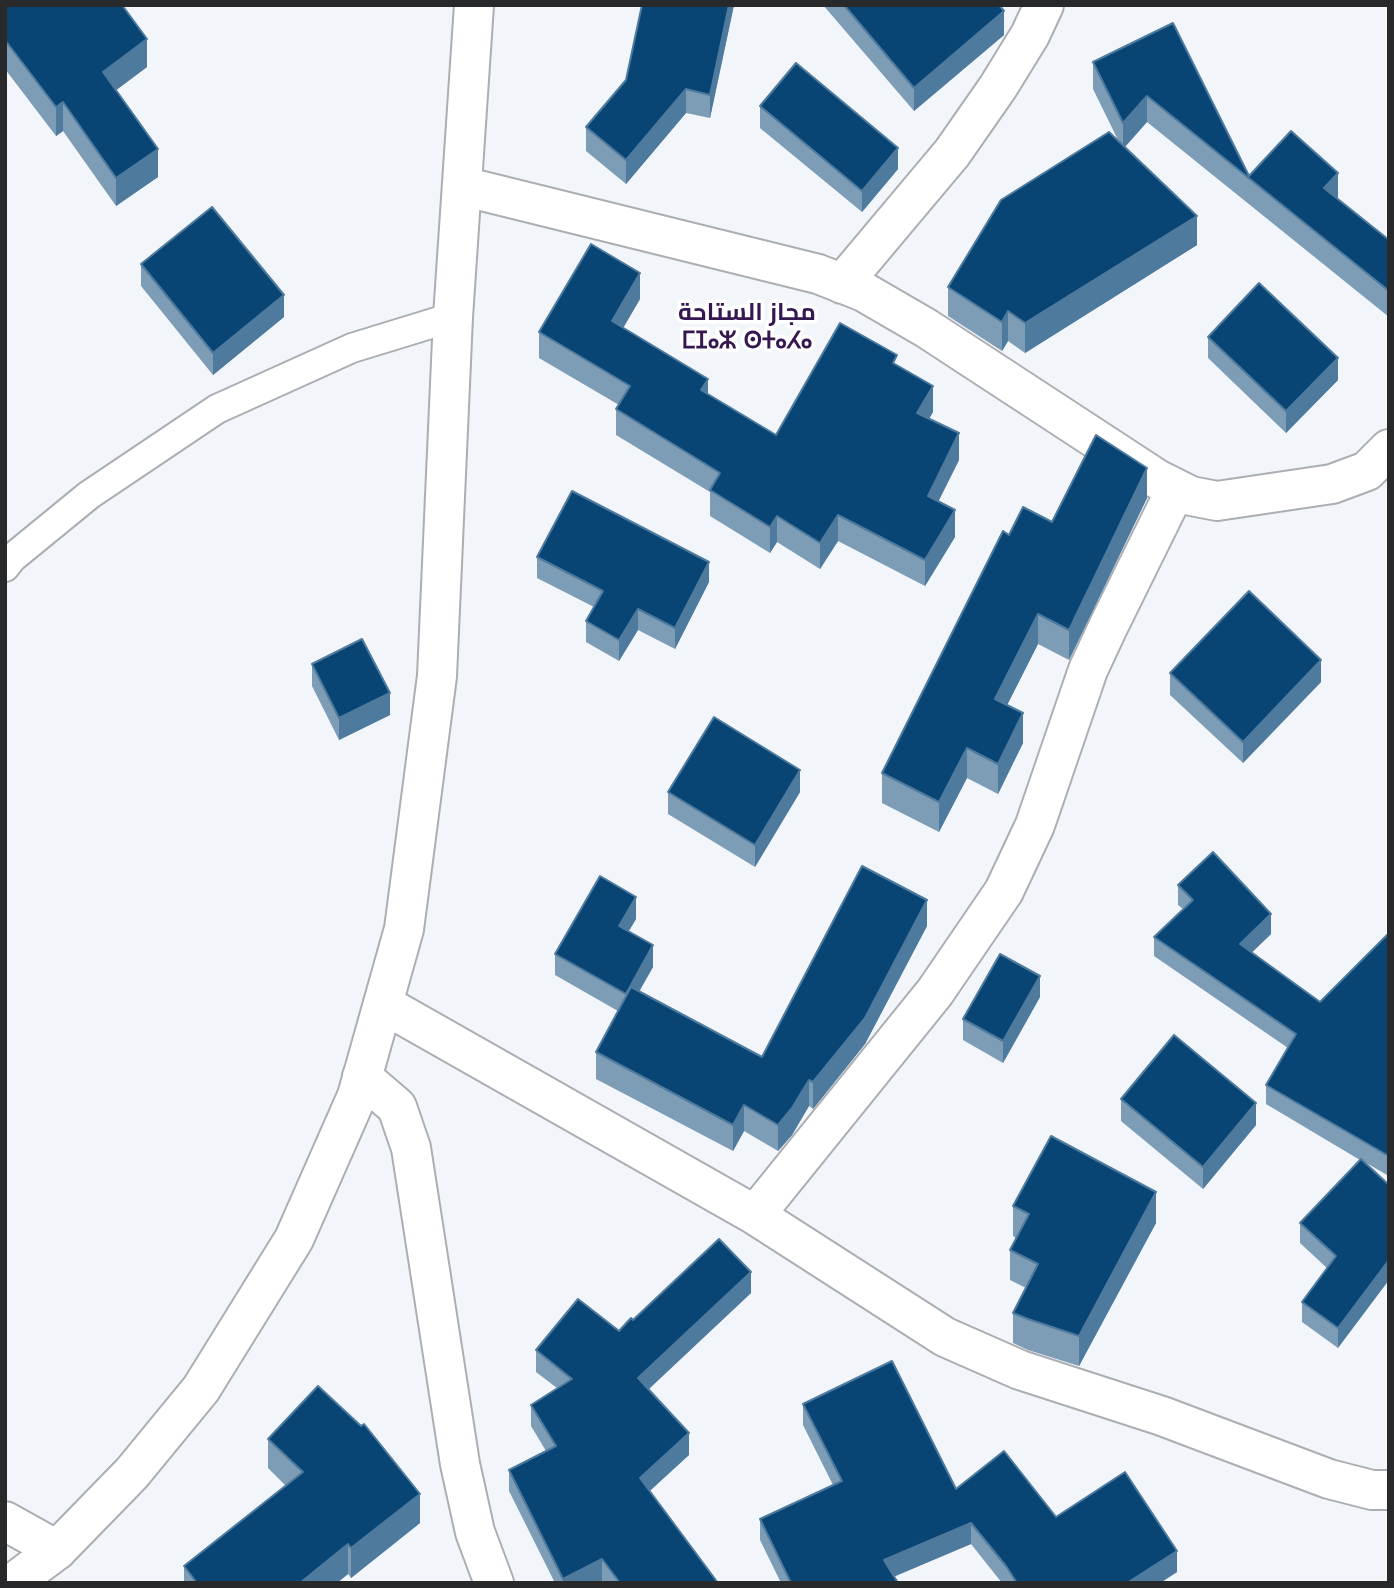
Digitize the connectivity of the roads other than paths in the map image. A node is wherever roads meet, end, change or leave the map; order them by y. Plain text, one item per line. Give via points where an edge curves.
1 (474, 5) edge
2 (1044, 5) edge
3 (462, 186) junction
4 (842, 284) junction
5 (453, 317) junction
6 (1389, 449) edge
7 (1176, 489) junction
8 (5, 567) edge
9 (383, 1004) junction
10 (362, 1077) junction
11 (755, 1215) junction
12 (1389, 1490) edge
13 (5, 1521) edge
14 (57, 1550) junction
15 (12, 1583) edge
16 (494, 1583) edge

1 - 3 street
2 - 4 street via 1030,35 952,153
3 - 4 street
3 - 5 street
4 - 7 street via 926,328
5 - 8 lane via 352,348 217,409 89,495
5 - 9 street via 437,676 404,929
6 - 7 street via 1367,471 1332,484 1217,501
7 - 11 street via 1088,670 1035,825 1004,891 935,992
9 - 10 street
9 - 11 street
10 - 14 street via 294,1239 201,1389 132,1473
10 - 16 street via 397,1107 411,1148 460,1464 475,1532
11 - 12 street via 945,1337 1020,1370 1162,1416 1329,1479
13 - 14 street
14 - 15 street

